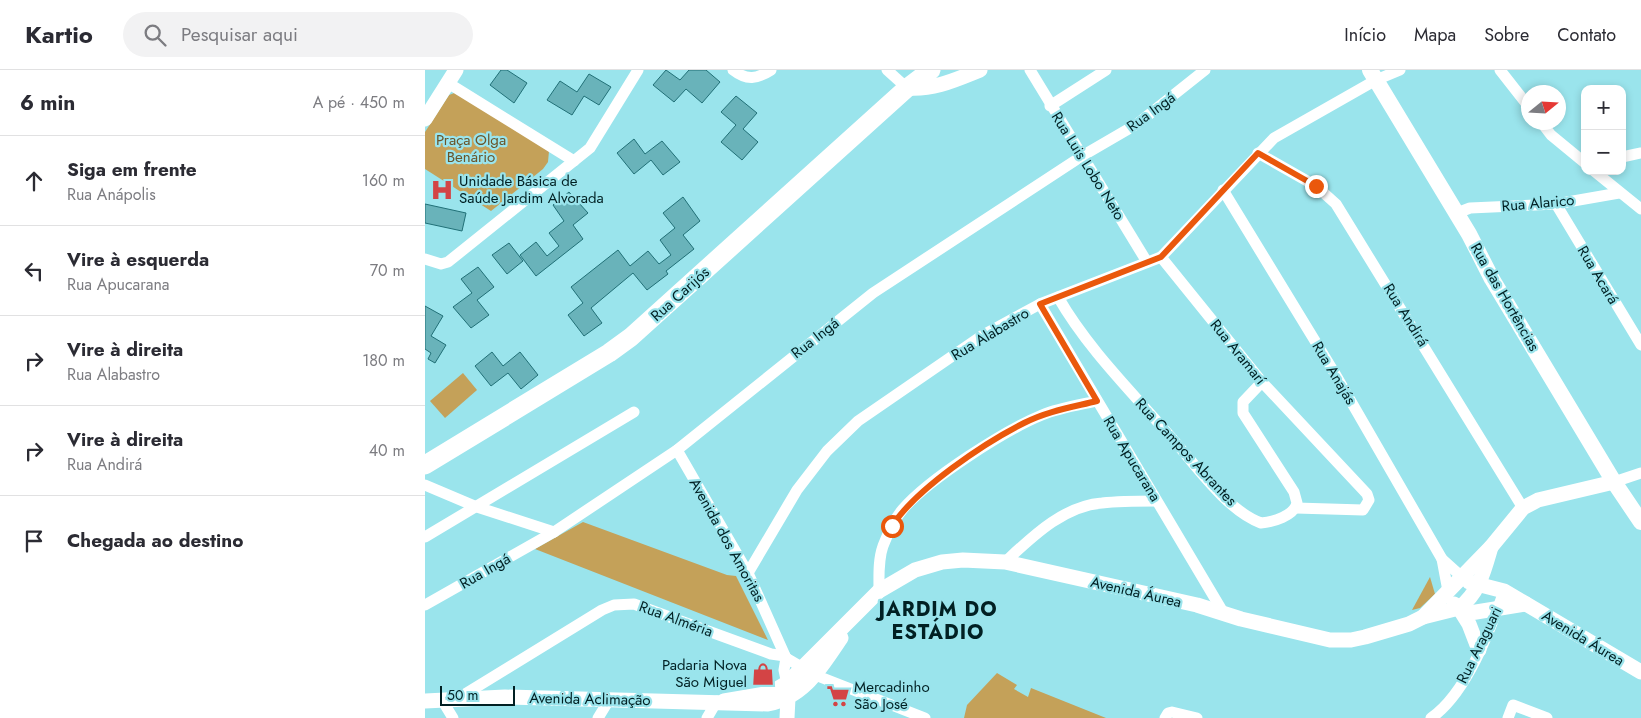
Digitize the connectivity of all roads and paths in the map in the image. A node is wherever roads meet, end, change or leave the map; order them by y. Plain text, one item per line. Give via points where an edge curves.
1 (638, 70) edge
2 (733, 70) edge
3 (771, 70) edge
4 (887, 70) edge
5 (931, 70) edge
6 (980, 70) edge
7 (1030, 70) edge
8 (1105, 70) edge
9 (1205, 70) edge
10 (1400, 70) edge
11 (1500, 70) edge
12 (1373, 75) edge
13 (452, 76) edge
14 (907, 88) junction
15 (1521, 97) edge
16 (1050, 106) junction
17 (425, 119) edge
18 (1547, 130) edge
19 (1258, 153) junction
20 (1641, 153) edge
21 (1082, 156) junction
22 (1626, 156) edge
23 (574, 161) junction
24 (1581, 161) edge
25 (1599, 175) edge
26 (1223, 190) junction
27 (1619, 193) junction
28 (1556, 204) junction
29 (1641, 209) edge
30 (1457, 213) junction
31 (1161, 257) junction
32 (425, 259) edge
33 (1147, 262) junction
34 (1059, 297) junction
35 (1040, 304) junction
36 (1641, 345) edge
37 (1261, 382) junction
38 (1097, 401) junction
39 (634, 412) dead end
40 (677, 450) junction
41 (425, 465) edge
42 (1641, 473) edge
43 (1614, 482) junction
44 (425, 485) edge
45 (1156, 500) junction
46 (477, 507) junction
47 (1295, 508) junction
48 (1523, 508) junction
49 (1641, 522) edge
50 (553, 532) junction
51 (425, 537) edge
52 (1491, 547) junction
53 (1443, 559) junction
54 (1005, 562) junction
55 (748, 573) junction
56 (1462, 577) junction
57 (1479, 585) junction
58 (1209, 587) junction
59 (879, 591) junction
60 (1448, 591) junction
61 (1504, 591) junction
62 (1526, 604) junction
63 (425, 605) edge
64 (1197, 605) junction
65 (1459, 608) junction
66 (1498, 608) junction
67 (858, 612) junction
68 (1223, 612) junction
69 (1423, 617) junction
70 (1479, 650) junction
71 (785, 657) junction
72 (802, 666) junction
73 (1641, 672) edge
74 (815, 675) junction
75 (494, 676) junction
76 (787, 682) junction
77 (789, 698) junction
78 (485, 699) junction
79 (449, 700) junction
80 (609, 700) junction
81 (425, 701) edge
82 (721, 701) junction
83 (1169, 715) edge
84 (453, 718) edge
85 (598, 718) edge
86 (707, 718) edge
87 (787, 718) edge
88 (925, 718) edge
89 (1197, 718) edge
90 (1431, 718) edge
91 (1508, 718) edge
92 (1547, 718) edge

1 - 23 street via 594,142
2 - 3 street via 746,78 759,78
4 - 14 street
5 - 14 main road, Rua Carijós
6 - 14 street via 943,85
7 - 16 street, Rua Luis Lobo Neto
8 - 16 street
9 - 21 street, Rua Ingá via 1157,110
10 - 12 street, Rua Alabastro
11 - 15 street
12 - 19 street, Rua Alabastro via 1274,138
12 - 30 main road, Rua das Hortências
13 - 17 street
13 - 23 street
14 - 41 main road, Rua Carijós via 631,337
16 - 21 street, Rua Luis Lobo Neto
18 - 24 street
19 - 26 street, Rua Alabastro
19 - 48 street, Rua Andirá via 1316,186 1336,204
20 - 22 street
21 - 33 street, Rua Luis Lobo Neto
21 - 40 street, Rua Ingá via 873,293
23 - 32 street via 448,262 441,264
25 - 27 street
26 - 31 street, Rua Alabastro
26 - 53 street, Rua Anajás
27 - 28 street, Rua Alarico
27 - 29 street
28 - 30 street, Rua Alarico via 1471,208
28 - 36 street, Rua Acará
30 - 43 main road, Rua das Hortências via 1492,279
31 - 33 street, Rua Alabastro
31 - 37 street, Rua Aramarí
33 - 34 street, Rua Alabastro
34 - 35 street, Rua Alabastro
34 - 47 street, Rua Campos Abrantes via 1097,354 1229,503 1261,523 1279,518
35 - 38 street, Rua Apucarana
35 - 55 street, Rua Alabastro via 983,335 858,421 827,451 797,490
37 - 47 street via 1243,402 1243,413 1294,492
37 - 47 street, Rua Aramarí via 1367,494 1369,500 1363,510
38 - 45 street, Rua Apucarana
38 - 59 street via 1044,414 1023,423 970,456 919,494 903,510 882,548
39 - 46 street
40 - 50 street, Rua Ingá
40 - 55 street, Avenida dos Amoritas
42 - 43 street
43 - 48 street via 1538,500
43 - 49 main road, Rua das Hortências
44 - 46 street
45 - 54 street via 1085,506 1043,528
45 - 58 street, Rua Apucarana
46 - 50 street
46 - 51 street
48 - 52 street
50 - 63 street, Rua Ingá
52 - 56 street
52 - 57 street
53 - 56 street, Rua Anajás
53 - 60 street, Rua Anajás
54 - 59 street, Avenida Áurea via 942,562 915,570
54 - 64 street, Avenida Áurea
55 - 71 street, Avenida dos Amoritas
56 - 57 street, Avenida Áurea
56 - 60 street, Avenida Áurea
57 - 61 street, Avenida Áurea
57 - 65 street via 1471,599
58 - 64 street
58 - 68 street, Rua Apucarana
59 - 67 street, Avenida Áurea
60 - 65 street via 1452,602
60 - 69 street, Avenida Áurea
61 - 62 street, Avenida Áurea
61 - 66 street, Rua Araguari
62 - 66 street, Avenida Áurea
62 - 73 street, Avenida Áurea
64 - 68 street, Avenida Áurea
65 - 66 street, Avenida Áurea via 1470,612
65 - 69 street, Avenida Áurea
65 - 70 street
66 - 70 street, Rua Araguari
67 - 72 street, Avenida Áurea
67 - 74 street, Avenida Áurea
68 - 69 street, Avenida Áurea via 1330,640 1365,637
70 - 90 street, Rua Araguari via 1454,696
71 - 72 street
71 - 75 street, Rua Alméria via 659,612 622,603 602,610
71 - 76 street, Avenida dos Amoritas
72 - 74 street
72 - 76 street, Avenida Áurea
74 - 77 street, Avenida Áurea
74 - 88 street
75 - 78 street
75 - 79 street, Rua Alméria
76 - 77 street, Avenida dos Amoritas
76 - 82 street, Avenida Aclimação via 769,693
77 - 82 street, Avenida Aclimação via 760,705
77 - 87 street, Avenida dos Amoritas
78 - 79 street, Avenida Aclimação
78 - 80 street, Avenida Aclimação
79 - 81 street, Avenida Aclimação
79 - 84 street
80 - 82 street, Avenida Aclimação
80 - 85 street
82 - 86 street
83 - 89 street
91 - 92 street via 1513,705

